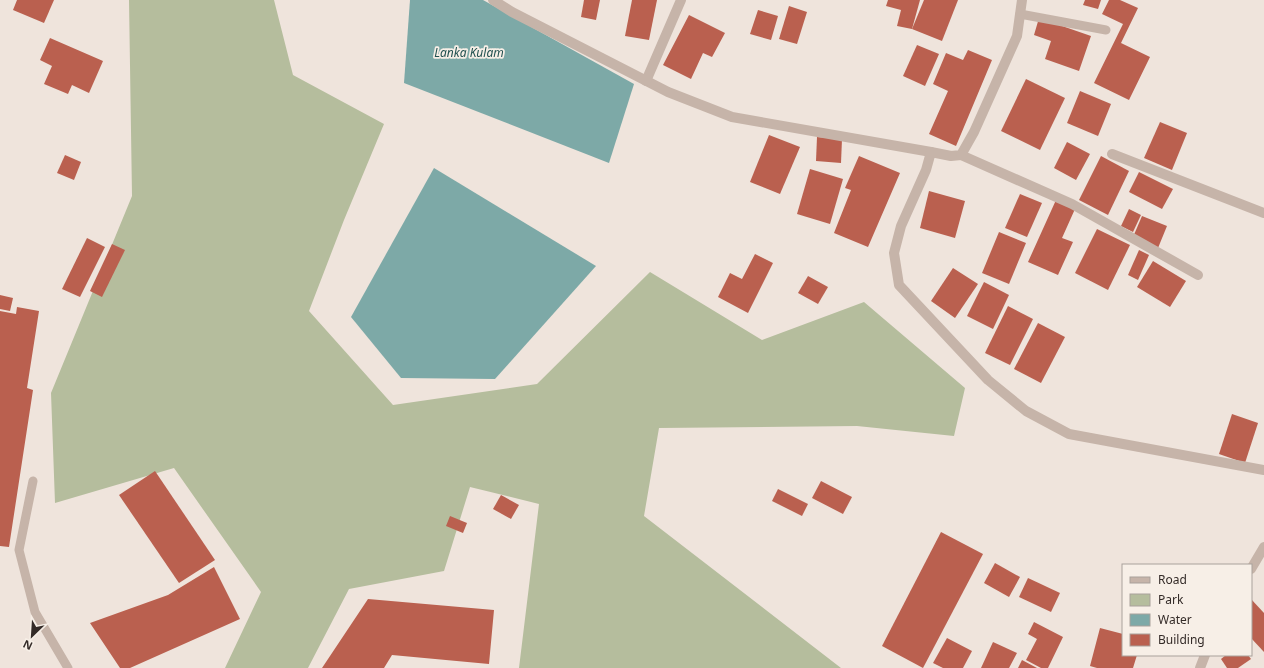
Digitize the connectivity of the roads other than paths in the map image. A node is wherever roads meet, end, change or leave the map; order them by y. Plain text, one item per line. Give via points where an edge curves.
1 (493, 0) edge
2 (681, 0) edge
3 (1022, 0) edge
4 (1020, 14) junction
5 (1106, 30) dead end
6 (646, 81) junction
7 (931, 152) junction
8 (1112, 154) dead end
9 (961, 155) junction
10 (1264, 213) edge
11 (1198, 275) dead end
12 (1264, 470) edge
13 (33, 481) dead end
14 (1264, 547) edge
15 (1252, 567) edge
16 (1205, 656) edge
17 (68, 668) edge
18 (1200, 668) edge

1 - 6 street
2 - 6 street
3 - 4 street
4 - 5 lane
4 - 9 street via 1016,36 974,132
6 - 7 street via 732,117
7 - 9 street
7 - 12 street via 926,170 901,226 894,253 899,285 988,380 1026,412 1069,434
8 - 10 street
9 - 11 street via 1072,204
13 - 17 lane via 19,550 35,612
14 - 15 street
16 - 18 street

